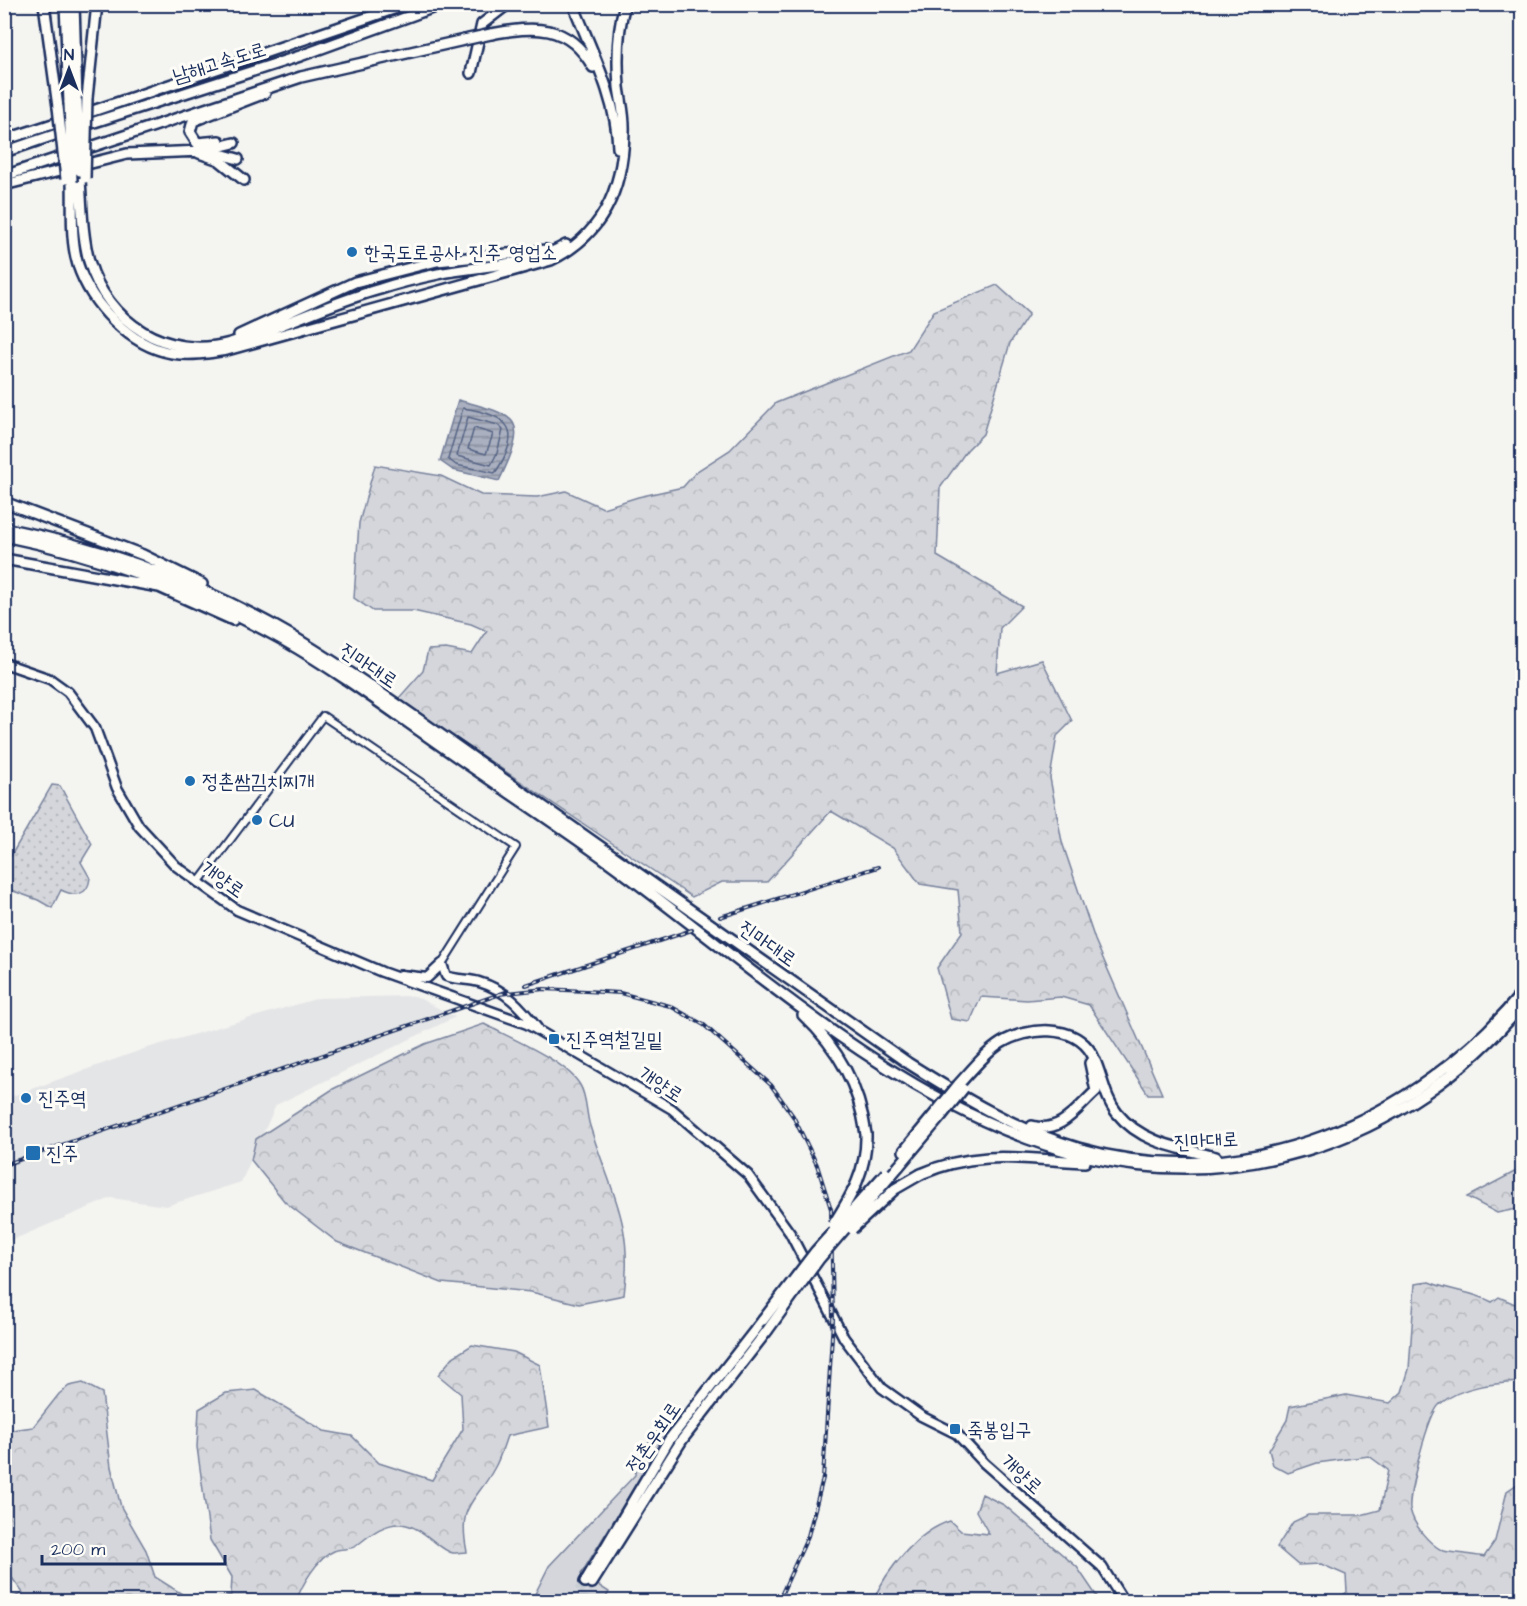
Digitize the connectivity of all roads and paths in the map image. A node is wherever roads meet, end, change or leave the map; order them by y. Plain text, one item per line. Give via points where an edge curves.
1 (44, 4) edge
2 (65, 4) edge
3 (74, 4) edge
4 (97, 4) edge
5 (408, 4) edge
6 (443, 4) edge
7 (508, 4) edge
8 (573, 4) edge
9 (580, 4) edge
10 (625, 4) edge
11 (471, 73) dead end
12 (280, 83) junction
13 (78, 101) junction
14 (614, 115) junction
15 (4, 140) edge
16 (622, 148) junction
17 (208, 150) junction
18 (191, 151) junction
19 (4, 152) edge
20 (238, 159) dead end
21 (240, 174) dead end
22 (4, 176) edge
23 (76, 181) junction
24 (4, 185) edge
25 (78, 214) junction
26 (560, 248) junction
27 (229, 343) junction
28 (5, 502) edge
29 (6, 532) edge
30 (4, 559) edge
31 (228, 603) junction
32 (253, 624) junction
33 (4, 663) edge
34 (198, 883) junction
35 (442, 964) junction
36 (382, 972) junction
37 (427, 978) junction
38 (454, 979) junction
39 (777, 991) junction
40 (1522, 993) edge
41 (1522, 1005) edge
42 (539, 1031) junction
43 (961, 1087) junction
44 (997, 1116) junction
45 (1224, 1159) junction
46 (1117, 1164) junction
47 (817, 1255) junction
48 (1124, 1602) edge

1 - 23 highway, bridge via 58,107
2 - 13 highway
3 - 13 highway
4 - 13 highway
5 - 15 highway, 남해고속도로
6 - 19 highway, 남해고속도로 via 300,56
7 - 11 highway via 482,24
8 - 14 highway
9 - 16 highway via 618,110
10 - 16 highway via 618,51
12 - 14 highway, bridge via 529,28 567,38 589,60
12 - 17 highway via 193,121 191,135 200,144 234,140
12 - 22 highway
13 - 23 highway, bridge
14 - 26 highway via 617,166 607,200 587,229
16 - 25 highway via 618,183 607,210 589,234 565,253 523,268 214,352 172,353 160,349 124,330 111,317 90,290 78,264
17 - 18 highway
17 - 20 highway
18 - 21 highway via 219,160
18 - 24 highway via 127,154
23 - 25 highway
23 - 25 highway via 68,200
25 - 27 highway via 93,274 104,296 130,325 155,339 184,347
26 - 27 highway via 531,259 437,274 378,289
26 - 27 highway via 437,261 355,282 245,330
28 - 31 highway via 143,555 214,590
29 - 31 highway, 진마대로 via 90,548
29 - 32 highway, 진마대로 via 135,571
30 - 32 highway via 159,587 240,623
31 - 44 highway, 진마대로 via 291,636 382,695 908,1063
32 - 39 highway, 진마대로 via 368,695 600,856
33 - 34 main road, 개양로 via 50,679 68,692 95,728 117,788 139,826 176,866
34 - 35 street via 323,716 516,847
34 - 36 main road, 개양로 via 237,910
35 - 37 main road
35 - 38 main road via 446,976
36 - 37 main road
36 - 42 main road, 개양로
37 - 38 main road
38 - 42 main road via 477,982 502,992 518,1004
39 - 46 highway, 진마대로 via 913,1085 1004,1131 1078,1156
39 - 47 highway, bridge via 808,1020 851,1076 866,1134 866,1153 857,1187
40 - 45 highway, 진마대로 via 1462,1056 1395,1104 1314,1140
41 - 46 highway, 진마대로 via 1467,1062 1437,1086 1361,1130 1281,1158 1225,1167
42 - 48 main road, 개양로 via 672,1109 748,1175 790,1233 844,1338 882,1388 921,1416 957,1434 1102,1567
43 - 44 highway via 1004,1048 1025,1038 1051,1035 1081,1048 1089,1060 1096,1091 1075,1113 1055,1126 1041,1128
43 - 45 highway via 1000,1044 1025,1033 1053,1030 1071,1036 1092,1054 1117,1114 1140,1134
43 - 47 highway, bridge
44 - 45 highway, 진마대로 via 1069,1145 1122,1156 1154,1160
46 - 47 highway, bridge via 989,1156 942,1165 895,1189
47 - 47 highway, 정촌우회로, bridge via 669,1440 589,1583 682,1440 767,1331

